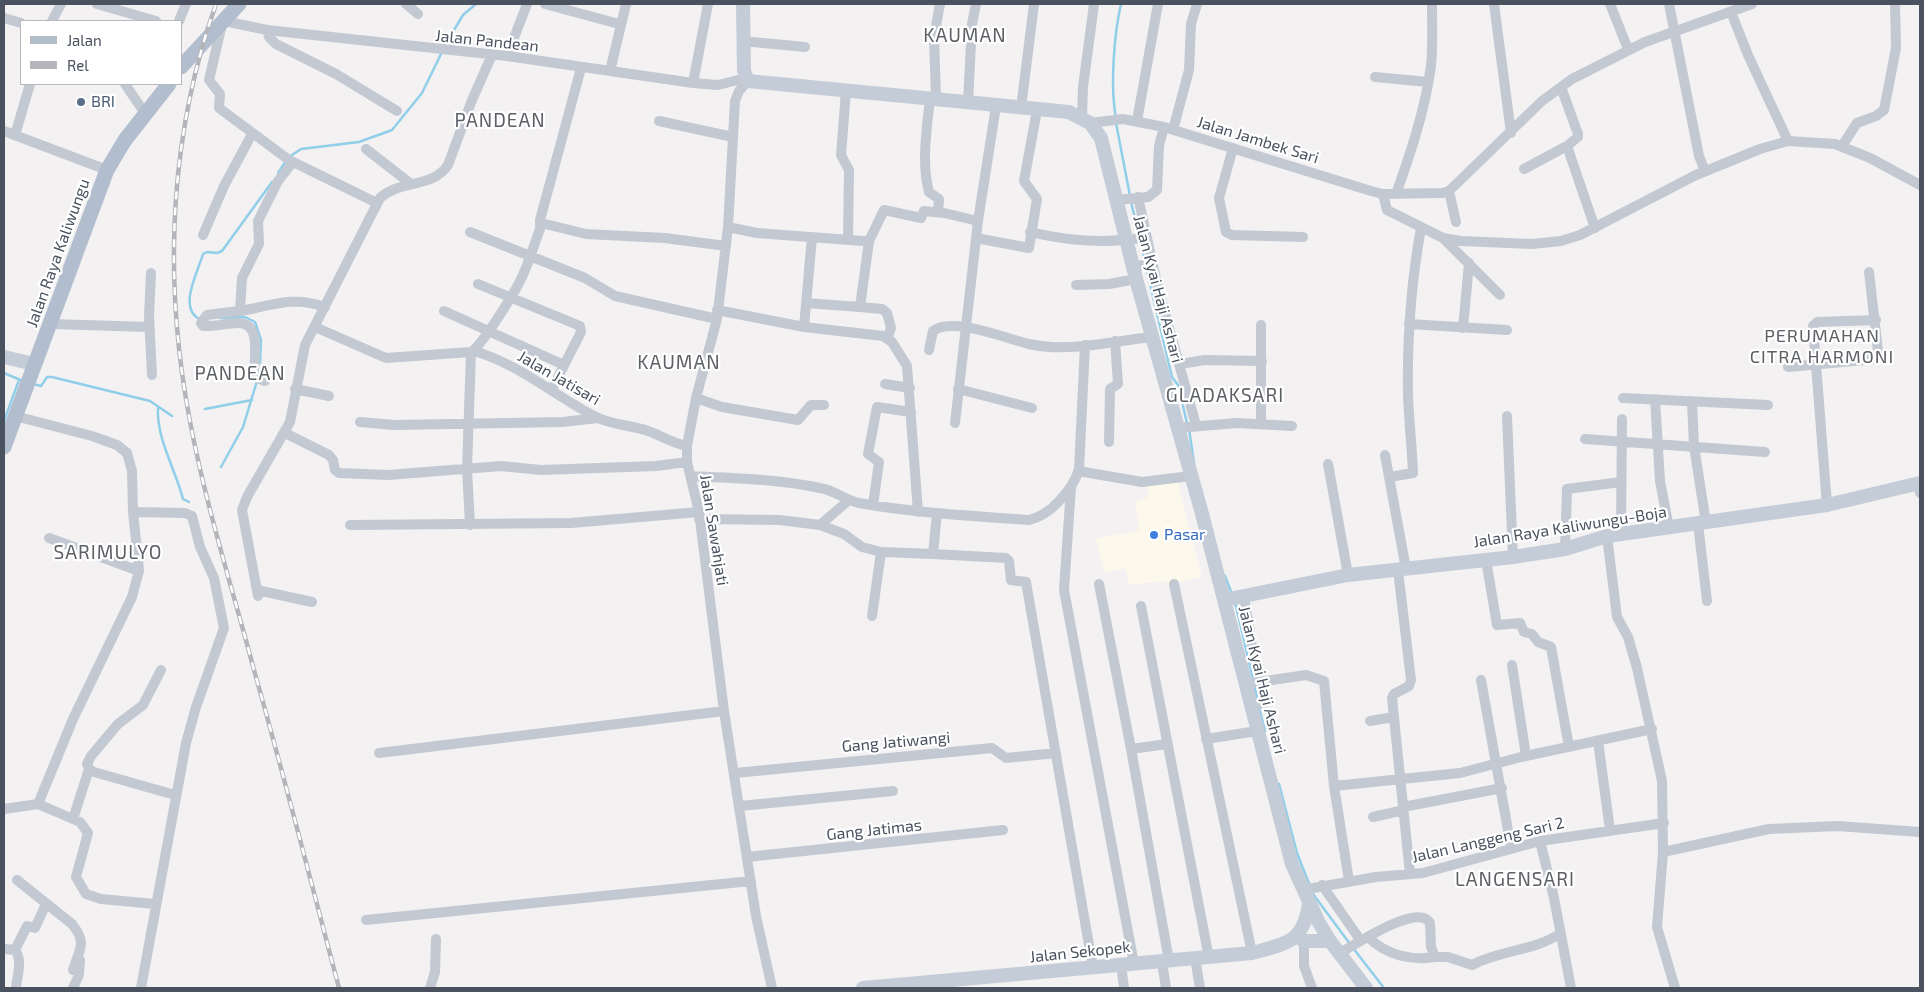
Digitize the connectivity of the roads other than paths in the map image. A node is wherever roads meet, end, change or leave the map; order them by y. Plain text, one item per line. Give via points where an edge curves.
1 (61, 4) edge
2 (97, 4) edge
3 (186, 4) edge
4 (239, 4) edge
5 (406, 4) edge
6 (527, 4) edge
7 (545, 4) edge
8 (626, 4) edge
9 (708, 4) edge
10 (743, 4) edge
11 (940, 4) edge
12 (976, 4) edge
13 (1034, 4) edge
14 (1094, 4) edge
15 (1158, 4) edge
16 (1197, 4) edge
17 (1432, 4) edge
18 (1494, 4) edge
19 (1610, 4) edge
20 (1669, 4) edge
21 (1752, 4) edge
22 (1895, 4) edge
23 (1731, 12) junction
24 (418, 14) dead end
25 (4, 18) edge
26 (53, 20) edge
27 (153, 20) edge
28 (179, 20) edge
29 (223, 22) junction
30 (20, 23) edge
31 (619, 24) junction
32 (267, 30) junction
33 (1676, 31) junction
34 (742, 41) junction
35 (805, 47) dead end
36 (1628, 49) junction
37 (492, 55) junction
38 (506, 56) junction
39 (182, 66) edge
40 (581, 68) junction
41 (610, 72) junction
42 (1375, 78) dead end
43 (747, 80) junction
44 (1428, 82) junction
45 (693, 83) junction
46 (30, 85) edge
47 (126, 85) edge
48 (168, 85) edge
49 (1561, 87) junction
50 (846, 91) junction
51 (933, 98) junction
52 (968, 102) junction
53 (996, 106) junction
54 (1021, 108) junction
55 (1037, 110) junction
56 (397, 112) dead end
57 (146, 115) junction
58 (1086, 120) junction
59 (659, 121) dead end
60 (1137, 121) junction
61 (1169, 128) junction
62 (4, 131) edge
63 (1511, 133) junction
64 (252, 134) junction
65 (15, 135) junction
66 (732, 137) junction
67 (1788, 141) junction
68 (1567, 146) junction
69 (1842, 146) junction
70 (1234, 148) junction
71 (366, 149) dead end
72 (288, 159) junction
73 (1524, 169) dead end
74 (107, 170) junction
75 (1704, 171) junction
76 (411, 184) junction
77 (1920, 185) edge
78 (1449, 191) junction
79 (1383, 194) junction
80 (1396, 194) junction
81 (1136, 197) junction
82 (1119, 200) junction
83 (377, 203) junction
84 (938, 212) junction
85 (978, 221) junction
86 (1456, 222) dead end
87 (541, 223) junction
88 (728, 228) junction
89 (1421, 228) junction
90 (1595, 228) junction
91 (470, 232) dead end
92 (1030, 232) junction
93 (203, 235) dead end
94 (812, 237) junction
95 (1146, 237) junction
96 (1303, 237) dead end
97 (976, 238) junction
98 (1444, 238) junction
99 (848, 240) junction
100 (1130, 240) junction
101 (869, 241) junction
102 (726, 246) junction
103 (529, 257) junction
104 (1152, 263) junction
105 (1469, 263) junction
106 (152, 272) dead end
107 (1869, 272) dead end
108 (1139, 279) junction
109 (478, 284) dead end
110 (1076, 285) dead end
111 (1158, 288) junction
112 (1500, 295) dead end
113 (510, 296) junction
114 (806, 303) junction
115 (324, 307) junction
116 (860, 307) junction
117 (1163, 307) junction
118 (1147, 310) junction
119 (240, 311) junction
120 (444, 311) dead end
121 (717, 315) junction
122 (1876, 320) junction
123 (51, 324) junction
124 (1409, 324) junction
125 (1261, 325) dead end
126 (149, 327) junction
127 (315, 327) junction
128 (804, 327) junction
129 (964, 328) junction
130 (1463, 328) junction
131 (1507, 330) dead end
132 (488, 332) junction
133 (1152, 337) junction
134 (887, 339) junction
135 (1115, 341) junction
136 (1085, 345) junction
137 (929, 350) dead end
138 (472, 352) junction
139 (4, 357) edge
140 (1262, 360) junction
141 (1180, 364) junction
142 (1815, 364) junction
143 (564, 365) junction
144 (1788, 367) dead end
145 (30, 375) junction
146 (152, 375) dead end
147 (260, 380) dead end
148 (885, 384) dead end
149 (910, 388) junction
150 (552, 389) junction
151 (958, 389) junction
152 (295, 390) junction
153 (329, 396) dead end
154 (696, 398) junction
155 (1623, 398) dead end
156 (1655, 399) junction
157 (1692, 402) junction
158 (824, 405) dead end
159 (1768, 405) dead end
160 (1032, 408) dead end
161 (911, 412) junction
162 (15, 416) junction
163 (1507, 416) dead end
164 (597, 418) junction
165 (1622, 419) dead end
166 (360, 422) dead end
167 (954, 422) dead end
168 (1261, 423) junction
169 (468, 424) junction
170 (1195, 425) junction
171 (1292, 426) dead end
172 (1180, 428) junction
173 (285, 432) junction
174 (1585, 439) dead end
175 (1622, 440) junction
176 (1109, 442) dead end
177 (1658, 443) junction
178 (687, 446) junction
179 (1694, 446) junction
180 (4, 447) edge
181 (1765, 452) dead end
182 (1385, 456) dead end
183 (687, 462) junction
184 (1328, 464) dead end
185 (468, 469) junction
186 (1078, 471) junction
187 (691, 476) junction
188 (1191, 476) junction
189 (1390, 478) junction
190 (1621, 482) junction
191 (1072, 487) junction
192 (1919, 487) edge
193 (849, 500) junction
194 (873, 505) junction
195 (1826, 505) junction
196 (133, 512) junction
197 (918, 512) junction
198 (937, 513) junction
199 (699, 516) junction
200 (1702, 523) junction
201 (350, 525) dead end
202 (470, 525) junction
203 (820, 526) junction
204 (1669, 528) junction
205 (1614, 535) junction
206 (49, 538) dead end
207 (1565, 549) junction
208 (880, 552) junction
209 (933, 554) junction
210 (1512, 557) junction
211 (1486, 560) junction
212 (1402, 569) junction
213 (139, 571) junction
214 (1348, 575) junction
215 (1099, 584) dead end
216 (1174, 584) dead end
217 (1235, 598) junction
218 (1707, 601) dead end
219 (312, 602) dead end
220 (1141, 606) dead end
221 (872, 616) dead end
222 (1242, 635) junction
223 (1254, 658) dead end
224 (1512, 665) dead end
225 (161, 670) dead end
226 (1481, 680) dead end
227 (1251, 683) junction
228 (724, 711) junction
229 (1394, 717) junction
230 (1370, 721) dead end
231 (1652, 729) junction
232 (1257, 730) junction
233 (1206, 739) junction
234 (1598, 741) junction
235 (1167, 744) junction
236 (1569, 747) junction
237 (1131, 749) junction
238 (378, 753) dead end
239 (1056, 753) junction
240 (1526, 756) junction
241 (1498, 763) junction
242 (89, 769) junction
243 (735, 773) junction
244 (1401, 778) junction
245 (1334, 786) junction
246 (1502, 788) junction
247 (893, 791) dead end
248 (175, 795) junction
249 (38, 804) junction
250 (740, 806) junction
251 (4, 809) edge
252 (1404, 809) junction
253 (1373, 816) dead end
254 (73, 819) junction
255 (1664, 823) junction
256 (1003, 830) dead end
257 (1610, 830) junction
258 (1920, 832) edge
259 (1540, 841) junction
260 (1511, 847) junction
261 (1663, 852) junction
262 (748, 858) junction
263 (1410, 874) junction
264 (17, 880) dead end
265 (751, 881) junction
266 (1349, 881) junction
267 (1313, 887) junction
268 (46, 904) junction
269 (155, 904) junction
270 (1309, 904) junction
271 (366, 920) dead end
272 (1561, 933) junction
273 (1300, 938) junction
274 (436, 939) dead end
275 (1330, 941) junction
276 (1356, 944) junction
277 (4, 949) edge
278 (15, 950) junction
279 (1252, 953) junction
280 (78, 956) junction
281 (1435, 957) junction
282 (1202, 958) junction
283 (1165, 962) junction
284 (1127, 964) junction
285 (1093, 968) junction
286 (73, 970) dead end
287 (16, 988) edge
288 (73, 988) edge
289 (141, 988) edge
290 (430, 988) edge
291 (772, 988) edge
292 (863, 988) edge
293 (1124, 988) edge
294 (1166, 988) edge
295 (1200, 988) edge
296 (1312, 988) edge
297 (1366, 988) edge
298 (1571, 988) edge
299 (1676, 988) edge

1 - 26 street
2 - 27 street
3 - 28 street
4 - 29 main road
5 - 24 street
6 - 38 street
7 - 31 street
8 - 31 street
9 - 45 street
10 - 34 main road
11 - 51 street via 934,37
12 - 52 street
13 - 54 street
14 - 58 street via 1083,87
15 - 60 street
16 - 61 street via 1191,24 1189,70
17 - 44 street
18 - 63 street
19 - 36 street
20 - 33 street
21 - 23 street
22 - 69 street via 1896,48 1884,110 1857,123
23 - 33 street
23 - 67 street
25 - 30 street
29 - 32 street, Jalan Pandean
29 - 39 main road
29 - 64 street via 209,80 220,94 219,108
31 - 41 street
32 - 37 street, Jalan Pandean
32 - 56 street via 276,44 336,74
33 - 36 street
33 - 75 street
34 - 35 street
34 - 43 main road
36 - 49 street
37 - 38 street, Jalan Pandean
37 - 76 street via 448,165 438,176
38 - 40 street, Jalan Pandean
40 - 41 street, Jalan Pandean
40 - 87 street
41 - 45 street, Jalan Pandean
42 - 44 street
43 - 45 street, Jalan Pandean via 718,85
43 - 50 main road
43 - 66 street, Jalan Sawahjati via 735,101
44 - 80 street via 1416,134
46 - 65 street
47 - 57 street
48 - 57 main road, Jalan Raya Kaliwungu
49 - 63 street via 1542,101
49 - 68 street via 1578,134
50 - 51 main road
50 - 99 street via 840,155 848,170
51 - 52 main road
51 - 84 street via 926,167 928,190 939,199
52 - 53 main road
53 - 54 main road
53 - 85 street
54 - 55 main road
55 - 58 main road via 1068,112
55 - 92 street via 1024,181 1037,199
57 - 74 main road, Jalan Raya Kaliwungu via 125,140
58 - 60 street, Jalan Jambek Sari
58 - 82 main road, Jalan Kyai Haji Ashari via 1101,138
59 - 66 street
60 - 61 street, Jalan Jambek Sari
61 - 70 street, Jalan Jambek Sari
61 - 81 street via 1159,146 1158,190 1152,196
62 - 65 street
63 - 78 street
64 - 72 street
64 - 93 street
65 - 74 street
66 - 88 street, Jalan Sawahjati
67 - 69 street
67 - 75 street
68 - 73 street
68 - 90 street
69 - 77 street
70 - 79 street, Jalan Jambek Sari
70 - 96 street via 1219,198 1226,232 1232,235
71 - 76 street
72 - 83 street
72 - 119 street via 258,221 259,244 242,278
74 - 123 main road, Jalan Raya Kaliwungu
75 - 90 street
76 - 83 street via 394,188
78 - 80 street, Jalan Jambek Sari
78 - 86 street
79 - 80 street, Jalan Jambek Sari
79 - 89 street via 1388,210
81 - 82 street
81 - 95 street
82 - 100 main road, Jalan Kyai Haji Ashari
83 - 115 street
84 - 85 street
84 - 101 street via 924,211 921,218 884,210
85 - 97 street
87 - 102 street via 586,234 665,238
87 - 103 street
88 - 94 street
88 - 102 street, Jalan Sawahjati
89 - 98 street
89 - 124 street
90 - 98 street via 1561,240 1532,244 1494,244
91 - 103 street
92 - 97 street via 1029,248
92 - 100 street via 1077,240
94 - 99 street
94 - 114 street
95 - 100 street
95 - 104 street
97 - 129 street
98 - 105 street
99 - 101 street
100 - 108 main road, Jalan Kyai Haji Ashari
101 - 116 street
102 - 121 street, Jalan Sawahjati
103 - 113 street
103 - 121 street via 585,278 615,296
104 - 108 street
104 - 111 street
105 - 112 street
105 - 130 street
106 - 126 street
107 - 122 street
108 - 110 street
108 - 111 street
108 - 118 main road, Jalan Kyai Haji Ashari
109 - 113 street
111 - 117 street
113 - 132 street
113 - 143 street via 580,326 581,332
114 - 116 street
114 - 128 street
115 - 119 street via 293,300
115 - 127 street
116 - 134 street via 882,309 887,313 891,328
117 - 118 street
117 - 141 street
118 - 133 main road, Jalan Kyai Haji Ashari
119 - 147 street via 207,314 202,319 202,326 238,323 251,328
120 - 132 street
121 - 128 street
121 - 154 street, Jalan Sawahjati
122 - 142 street via 1878,351 1875,359
122 - 142 street via 1814,323
123 - 126 street
123 - 145 main road, Jalan Raya Kaliwungu
124 - 130 street
124 - 189 street via 1408,396 1413,473
125 - 140 street
126 - 146 street
127 - 138 street via 386,358
127 - 152 street via 305,345
128 - 134 street
129 - 136 street via 1032,345
129 - 137 street via 936,328 930,335
129 - 151 street
130 - 131 street
132 - 138 street
132 - 143 street
133 - 135 street
133 - 172 main road, Jalan Kyai Haji Ashari via 1174,389
134 - 149 street via 907,366
135 - 136 street
135 - 176 street via 1118,384 1109,390
136 - 186 street
138 - 150 street, Jalan Jatisari via 492,356
138 - 169 street
139 - 145 main road
140 - 141 street via 1205,360
140 - 168 street
141 - 170 street
142 - 144 street
142 - 195 street
143 - 150 street
145 - 162 main road, Jalan Raya Kaliwungu
148 - 149 street
149 - 161 street
150 - 164 street, Jalan Jatisari
151 - 160 street
151 - 167 street
152 - 153 street
152 - 173 street via 290,422
154 - 158 street via 722,407 798,420 811,405
154 - 178 street, Jalan Sawahjati
155 - 156 street
156 - 157 street
156 - 177 street
157 - 159 street
157 - 179 street
161 - 194 street via 877,407 868,454 879,462
161 - 197 street
162 - 180 main road, Jalan Raya Kaliwungu
162 - 196 street via 92,436 117,445 127,453 132,471
163 - 210 street
164 - 169 street
164 - 178 street, Jalan Jatisari
165 - 175 street
166 - 169 street
168 - 170 street
168 - 171 street
169 - 185 street
170 - 172 street
172 - 188 main road, Jalan Kyai Haji Ashari
173 - 185 street via 329,455 339,473 388,475
173 - 219 street via 242,510 258,593
174 - 175 street
175 - 177 street
175 - 190 street
177 - 179 street
177 - 204 street via 1660,480
178 - 183 street, Jalan Sawahjati
179 - 181 street
179 - 200 street
182 - 189 street
183 - 185 street via 540,470 501,466
183 - 187 street, Jalan Sawahjati
184 - 214 street
185 - 202 street
186 - 188 street via 1142,482
186 - 191 street
187 - 193 street via 742,478 814,487
187 - 199 street, Jalan Sawahjati
188 - 217 main road, Jalan Kyai Haji Ashari
189 - 212 street
190 - 205 street
190 - 207 street via 1566,489
191 - 198 street via 1041,516 1029,520
191 - 284 street via 1064,590
192 - 195 main road, Jalan Raya Kaliwungu-Boja
193 - 194 street
193 - 203 street
194 - 197 street
195 - 200 main road, Jalan Raya Kaliwungu-Boja
196 - 213 street
196 - 248 street via 185,513 192,516 200,547 214,578 224,622 220,644 196,707
197 - 198 street
198 - 209 street
199 - 202 street
199 - 203 street via 780,520
199 - 228 street, Jalan Sawahjati
200 - 204 main road, Jalan Raya Kaliwungu-Boja
200 - 218 street
201 - 202 street
203 - 208 street via 844,534 862,547
204 - 205 main road, Jalan Raya Kaliwungu-Boja
205 - 207 main road, Jalan Raya Kaliwungu-Boja
205 - 231 street via 1617,617 1631,647
206 - 213 street
207 - 210 main road, Jalan Raya Kaliwungu-Boja
208 - 209 street
208 - 221 street
209 - 239 street via 1006,558 1011,580 1026,582
210 - 211 main road, Jalan Raya Kaliwungu-Boja
211 - 212 main road, Jalan Raya Kaliwungu-Boja
211 - 236 street via 1497,625 1520,623 1523,632 1551,647
212 - 214 main road, Jalan Raya Kaliwungu-Boja
212 - 229 street via 1411,671 1409,686 1393,696
213 - 249 street via 132,597 73,718
214 - 217 main road, Jalan Raya Kaliwungu-Boja
215 - 237 street
216 - 233 street
217 - 222 main road, Jalan Kyai Haji Ashari
217 - 222 street
220 - 235 street
222 - 223 street
222 - 227 main road, Jalan Kyai Haji Ashari
224 - 240 street
225 - 242 street via 142,705 118,724 88,760
226 - 241 street
227 - 232 main road, Jalan Kyai Haji Ashari
227 - 245 street via 1306,675 1323,679
228 - 238 street
228 - 243 street, Jalan Sawahjati
229 - 230 street
229 - 244 street
231 - 234 street
231 - 255 street via 1662,781
232 - 233 street
232 - 267 main road, Jalan Kyai Haji Ashari via 1287,845
233 - 279 street
234 - 236 street
234 - 257 street
235 - 237 street
235 - 282 street
236 - 240 street
237 - 283 street
239 - 243 street, Gang Jatiwangi via 1006,758 992,748
239 - 285 street
240 - 241 street
241 - 244 street via 1437,777
241 - 246 street
242 - 248 street
242 - 254 street
243 - 250 street, Jalan Sawahjati
244 - 245 street
244 - 252 street
245 - 266 street
246 - 252 street
246 - 260 street
247 - 250 street
248 - 269 street
249 - 251 street
249 - 254 street
250 - 262 street, Jalan Sawahjati
252 - 253 street
252 - 263 street
254 - 269 street via 80,822 88,833 76,877 86,894 101,899
255 - 257 street, Jalan Langgeng Sari 2
255 - 261 street
256 - 262 street, Gang Jatimas
257 - 259 street, Jalan Langgeng Sari 2
258 - 261 street via 1838,826 1769,829
259 - 260 street, Jalan Langgeng Sari 2
259 - 272 street
260 - 263 street, Jalan Langgeng Sari 2 via 1444,868
261 - 299 street via 1657,927
262 - 265 street, Jalan Sawahjati
263 - 266 street, Jalan Langgeng Sari 2
264 - 268 street
265 - 271 street
265 - 291 street, Jalan Sawahjati
266 - 267 street, Jalan Langgeng Sari 2
267 - 270 main road, Jalan Kyai Haji Ashari
267 - 276 street
268 - 278 street via 38,924 35,928 27,926
268 - 280 street via 79,933 82,944
269 - 289 street
270 - 273 main road
270 - 275 main road, Jalan Kyai Haji Ashari
272 - 281 street via 1524,949 1488,957 1472,965 1448,957
272 - 298 street
273 - 275 main road
273 - 279 main road, Jalan Sekopek
273 - 296 street via 1304,966
274 - 290 street via 435,972
275 - 276 main road, Jalan Kyai Haji Ashari
276 - 281 street via 1375,944 1403,957
276 - 281 street via 1395,922 1415,916 1424,917 1430,923 1431,947
276 - 297 main road, Jalan Kyai Haji Ashari
277 - 278 street
278 - 287 street via 20,962
279 - 282 main road, Jalan Sekopek
280 - 286 street
280 - 288 street via 79,975
282 - 283 main road, Jalan Sekopek
282 - 295 street
283 - 284 main road, Jalan Sekopek
283 - 294 street
284 - 285 main road, Jalan Sekopek
284 - 293 street
285 - 292 main road, Jalan Sekopek

